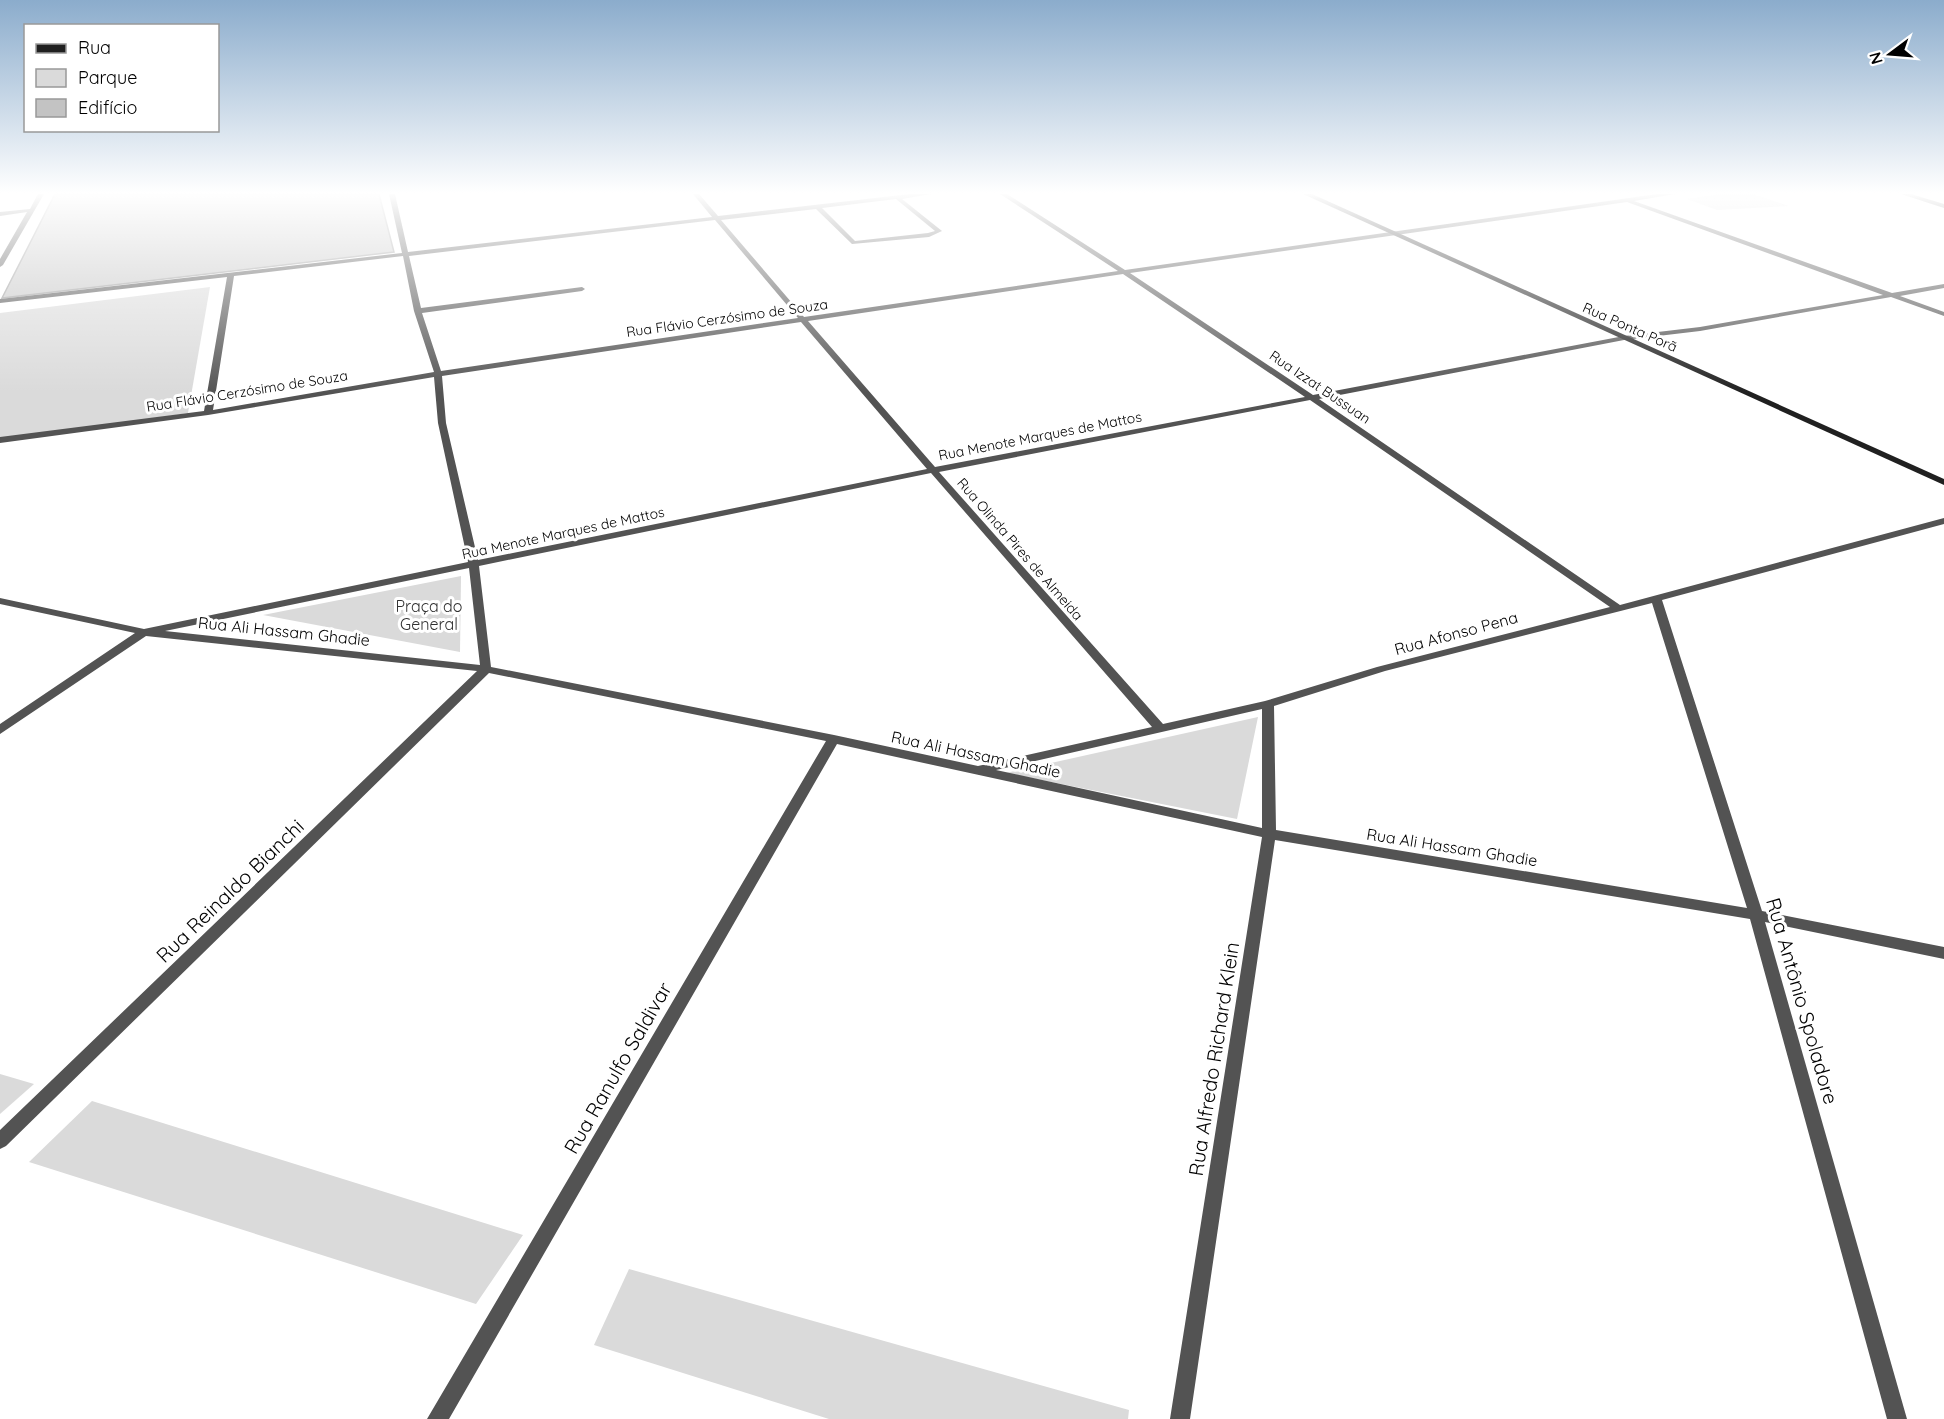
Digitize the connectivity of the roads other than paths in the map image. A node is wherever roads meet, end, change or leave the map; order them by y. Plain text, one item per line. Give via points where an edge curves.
1 (362, 260) edge
2 (409, 260) edge
3 (752, 260) edge
4 (1107, 260) edge
5 (1207, 260) edge
6 (1454, 260) edge
7 (1793, 260) edge
8 (1125, 272) junction
9 (231, 275) junction
10 (1944, 285) edge
11 (582, 289) dead end
12 (1891, 295) junction
13 (0, 301) edge
14 (418, 310) junction
15 (1944, 314) edge
16 (804, 321) junction
17 (1624, 338) junction
18 (438, 374) junction
19 (1315, 399) junction
20 (208, 413) junction
21 (0, 440) edge
22 (933, 470) junction
23 (1944, 482) edge
24 (1944, 521) edge
25 (474, 566) junction
26 (1656, 597) junction
27 (0, 600) edge
28 (1618, 608) junction
29 (144, 632) junction
30 (486, 669) junction
31 (1268, 704) junction
32 (1161, 729) junction
33 (0, 730) edge
34 (834, 739) junction
35 (975, 771) junction
36 (1269, 834) junction
37 (1756, 915) junction
38 (1944, 952) edge
39 (0, 1141) edge
40 (437, 1419) edge
41 (1180, 1419) edge
42 (1897, 1419) edge

1 - 9 street
2 - 14 street
3 - 16 street, Rua Olinda Pires de Almeida
4 - 8 street, Rua Izzat Bussuan
5 - 8 street, Rua Flávio Cerzósimo de Souza
6 - 17 street, Rua Ponta Porã
7 - 12 street
8 - 16 street, Rua Flávio Cerzósimo de Souza
8 - 19 street, Rua Izzat Bussuan
9 - 13 street
9 - 20 street
10 - 12 street, Rua Menote Marques de Mattos
11 - 14 street
12 - 15 street
12 - 17 street, Rua Menote Marques de Mattos via 1700,329
14 - 18 street
16 - 18 street, Rua Flávio Cerzósimo de Souza
16 - 22 street, Rua Olinda Pires de Almeida
17 - 19 street, Rua Menote Marques de Mattos
17 - 23 street, Rua Ponta Porã
18 - 20 street, Rua Flávio Cerzósimo de Souza
18 - 25 street via 442,423
19 - 22 street, Rua Menote Marques de Mattos
19 - 28 street, Rua Izzat Bussuan
20 - 21 street, Rua Flávio Cerzósimo de Souza
22 - 25 street, Rua Menote Marques de Mattos
22 - 32 street, Rua Olinda Pires de Almeida
24 - 26 street, Rua Afonso Pena
25 - 29 street, Rua Menote Marques de Mattos
25 - 30 street
26 - 28 street, Rua Afonso Pena
26 - 37 street, Rua Antônio Spoladore
27 - 29 street, Rua Ali Hassam Ghadie
28 - 31 street, Rua Afonso Pena via 1381,669
29 - 30 street, Rua Ali Hassam Ghadie
29 - 33 street
30 - 34 street, Rua Ali Hassam Ghadie
30 - 39 street, Rua Reinaldo Bianchi
31 - 32 street, Rua Afonso Pena
31 - 36 street, Rua Alfredo Richard Klein
32 - 35 street, Rua Afonso Pena
34 - 35 street, Rua Ali Hassam Ghadie
34 - 40 street, Rua Ranulfo Saldivar
35 - 36 street, Rua Ali Hassam Ghadie
36 - 37 street, Rua Ali Hassam Ghadie
36 - 41 street, Rua Alfredo Richard Klein
37 - 38 street, Rua Ali Hassam Ghadie
37 - 42 street, Rua Antônio Spoladore

